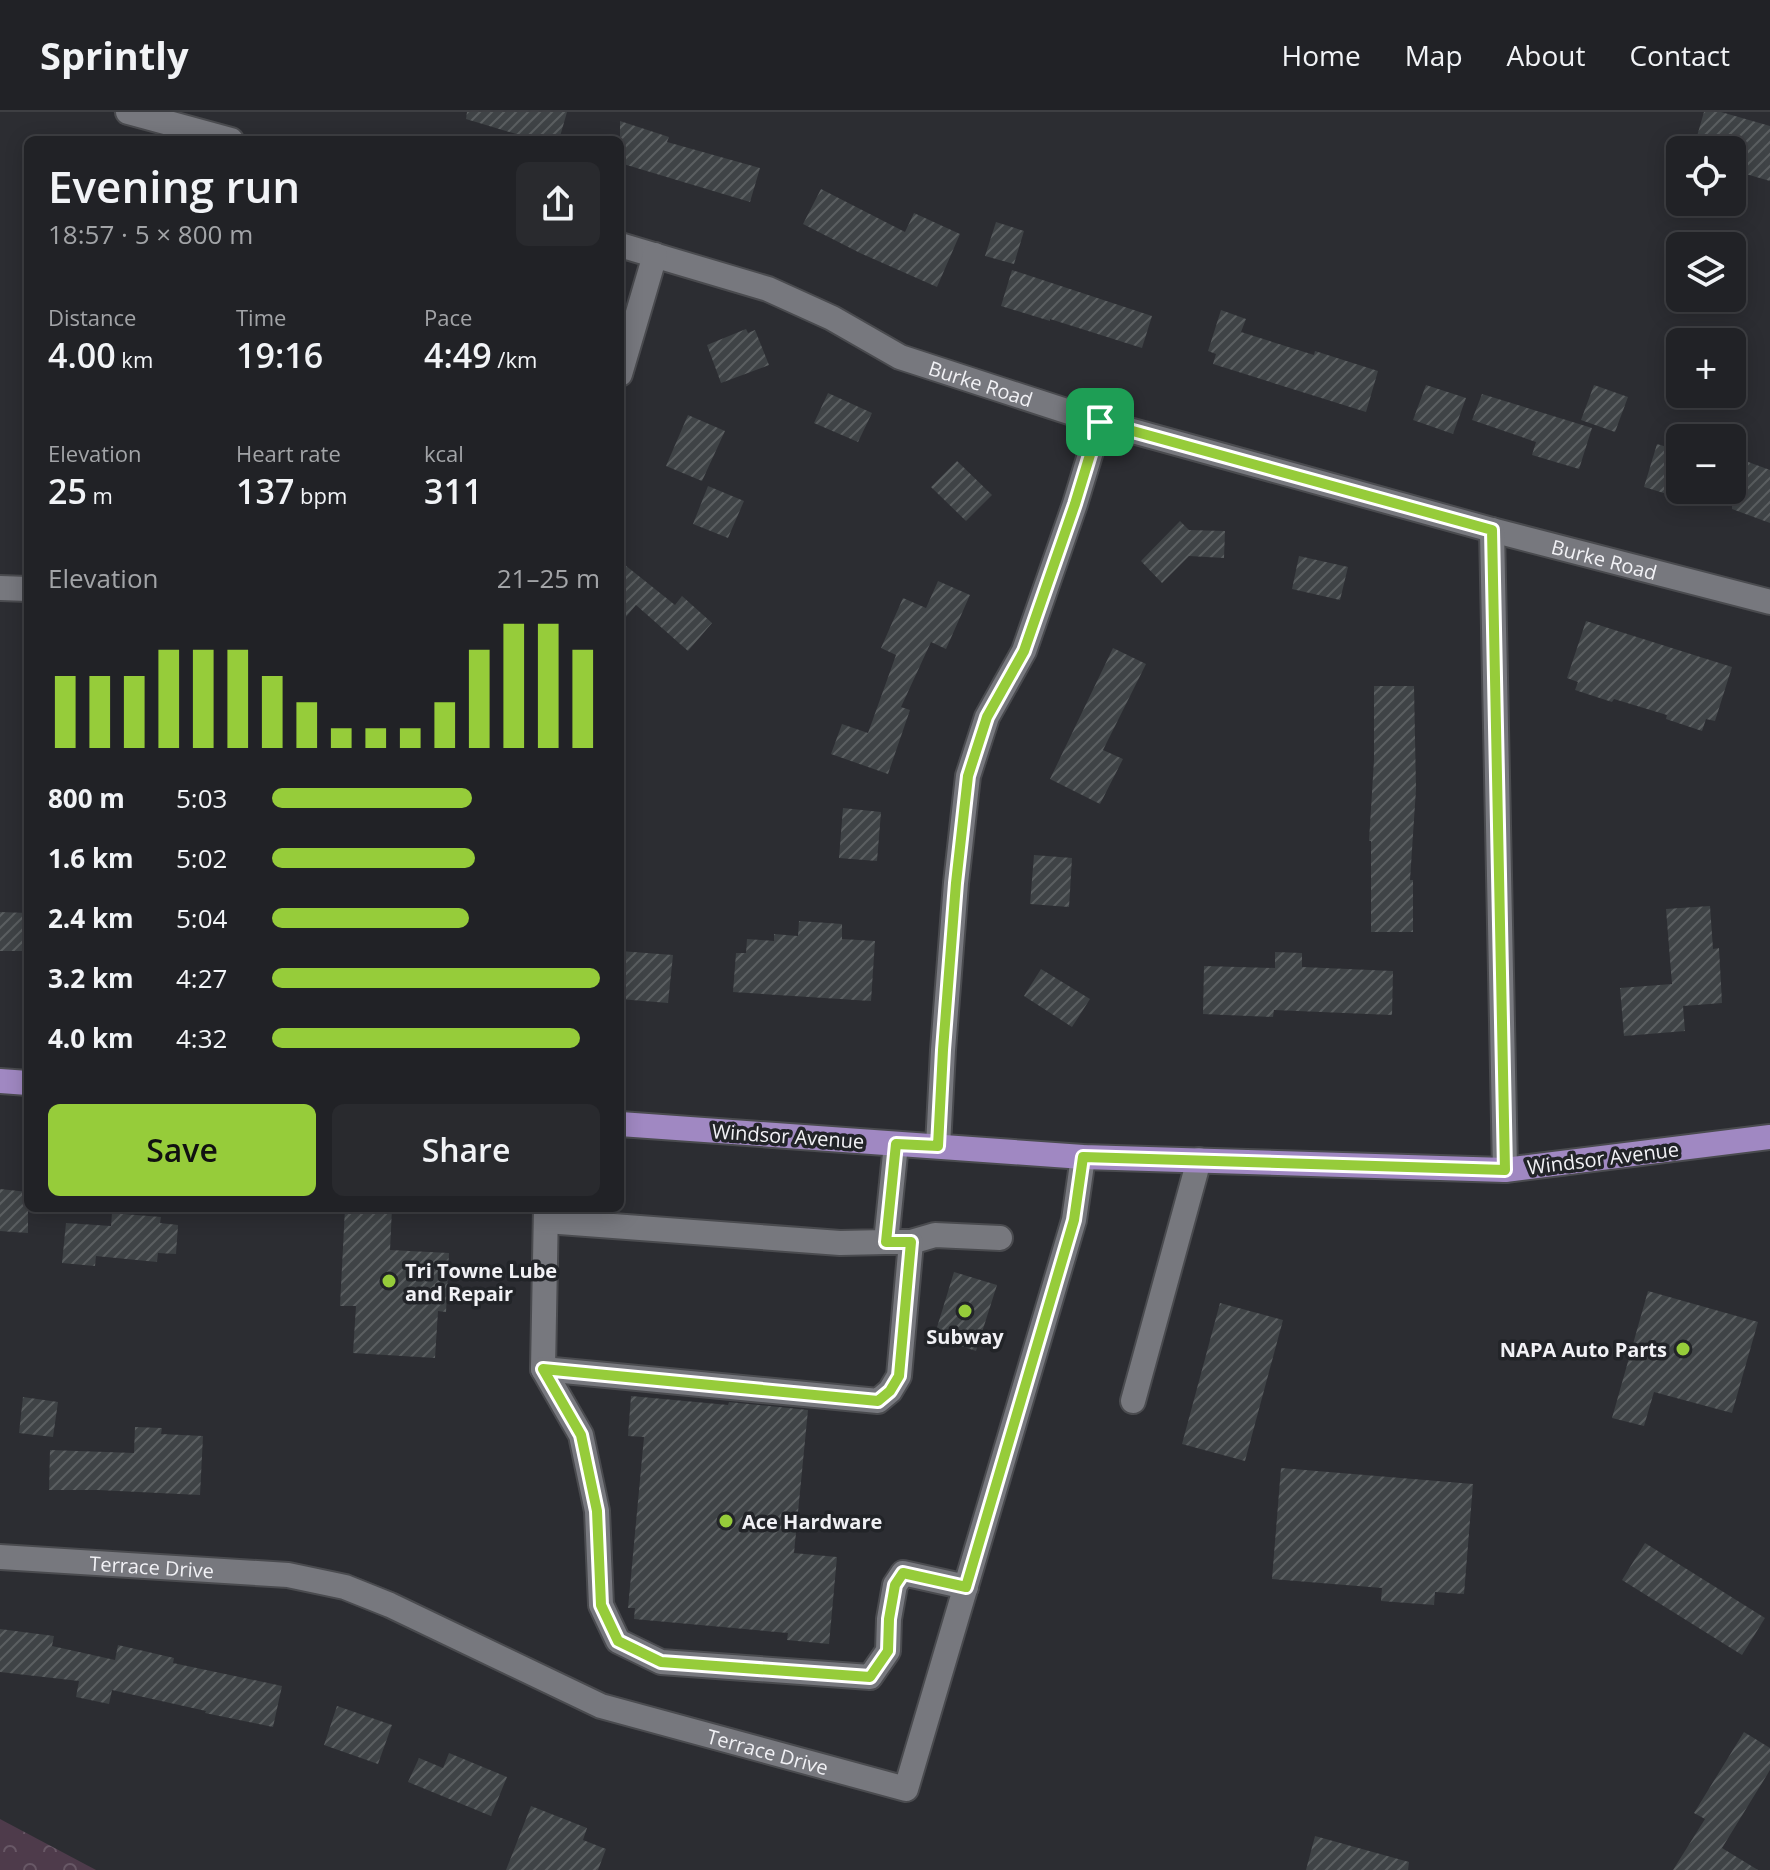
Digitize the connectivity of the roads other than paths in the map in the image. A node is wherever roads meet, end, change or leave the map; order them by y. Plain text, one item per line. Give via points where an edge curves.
1 (128, 112) edge
2 (216, 136) edge
3 (624, 246) edge
4 (655, 255) junction
5 (624, 360) edge
6 (1100, 422) junction
7 (1492, 530) junction
8 (0, 588) edge
9 (24, 589) edge
10 (1770, 602) edge
11 (0, 1081) edge
12 (24, 1083) edge
13 (624, 1124) edge
14 (1770, 1137) edge
15 (896, 1144) junction
16 (938, 1146) junction
17 (1083, 1157) junction
18 (1199, 1160) junction
19 (1505, 1170) junction
20 (546, 1214) edge
21 (1000, 1238) dead end
22 (886, 1242) junction
23 (911, 1242) junction
24 (543, 1369) junction
25 (1133, 1401) dead end
26 (0, 1557) edge
27 (966, 1587) junction

1 - 2 street
3 - 4 street, Burke Road
4 - 5 street
4 - 6 street, Burke Road via 768,289 900,357
6 - 7 street, Burke Road
6 - 16 street via 1024,651 987,717 968,776
7 - 10 street, Burke Road
7 - 19 street
8 - 9 street
11 - 12 main road
13 - 15 main road, Windsor Avenue
14 - 19 main road, Windsor Avenue
15 - 16 main road, Windsor Avenue
15 - 22 street
16 - 17 main road, Windsor Avenue
17 - 18 main road, Windsor Avenue
17 - 27 street, Terrace Drive via 1074,1220
18 - 19 main road, Windsor Avenue
18 - 25 street
20 - 22 street via 840,1243
20 - 24 street
21 - 23 street via 935,1235
22 - 23 street
23 - 24 street via 899,1376 878,1401
24 - 27 street via 581,1435 597,1511 601,1605 618,1641 661,1662 870,1677 888,1651 895,1585 903,1573
26 - 27 street, Terrace Drive via 288,1575 345,1587 601,1706 906,1789

